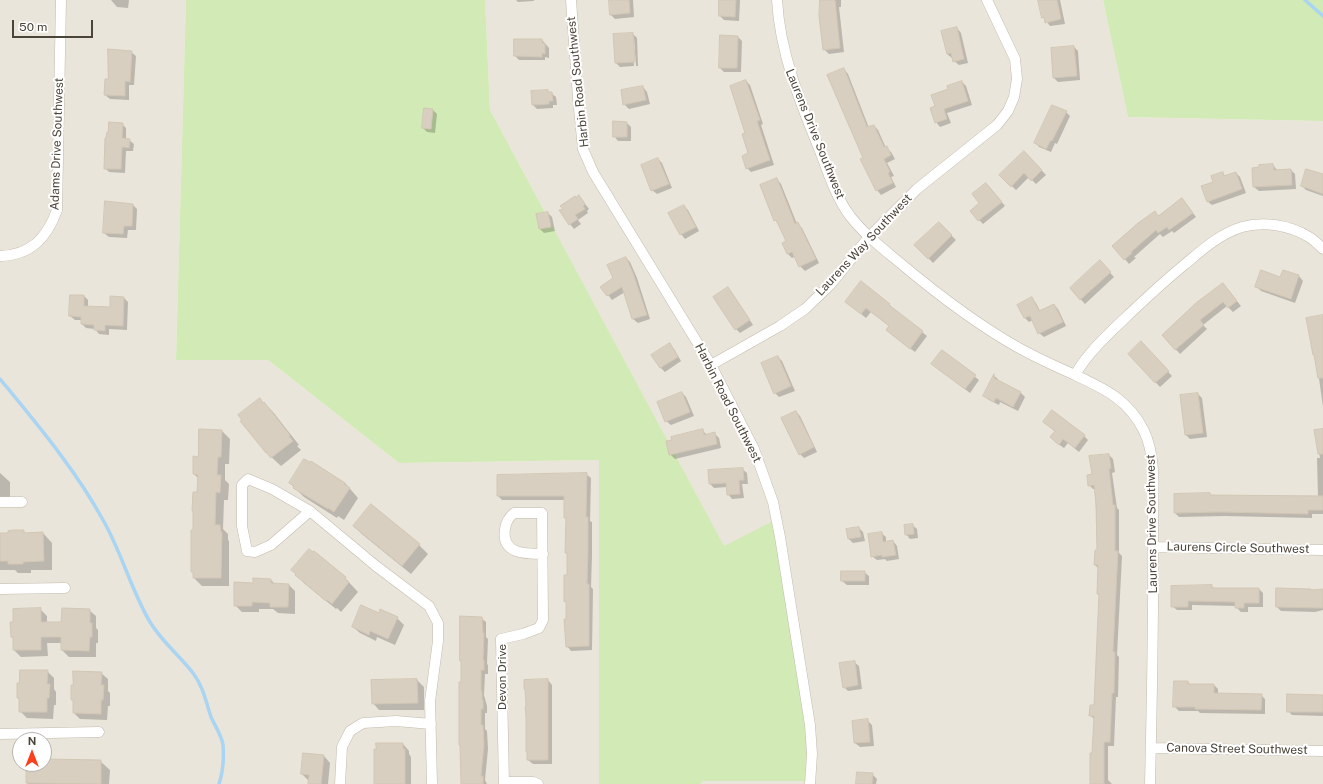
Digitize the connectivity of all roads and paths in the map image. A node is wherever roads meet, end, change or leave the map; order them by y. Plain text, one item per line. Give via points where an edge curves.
1 (60, 0) edge
2 (571, 0) edge
3 (777, 0) edge
4 (987, 0) edge
5 (869, 237) junction
6 (1323, 249) edge
7 (0, 256) edge
8 (711, 365) junction
9 (1075, 375) junction
10 (0, 502) edge
11 (22, 502) dead end
12 (310, 511) junction
13 (1154, 547) junction
14 (1323, 550) edge
15 (543, 554) junction
16 (65, 588) dead end
17 (0, 589) edge
18 (431, 724) junction
19 (99, 732) dead end
20 (0, 734) edge
21 (1151, 748) junction
22 (1323, 751) edge
23 (504, 783) edge
24 (340, 784) edge
25 (432, 784) edge
26 (538, 784) edge
27 (810, 784) edge
28 (1150, 784) edge

1 - 7 street, Adams Drive Southwest via 57,210 42,239 28,249 11,256
2 - 8 street, Harbin Road Southwest via 584,148 593,172
3 - 5 street, Laurens Drive Southwest via 785,57 796,92 836,191 850,215
4 - 5 street, Laurens Way Southwest via 1015,59 1017,78 1014,97 1008,111 997,125 917,189
5 - 8 street, Laurens Way Southwest via 830,285 805,309
5 - 9 street, Laurens Drive Southwest via 970,318 1020,348
6 - 9 street via 1310,237 1277,225 1259,224 1242,227 1215,240 1158,286 1104,338
8 - 27 street, Harbin Road Southwest via 754,449 773,502 810,724
9 - 13 street, Laurens Drive Southwest via 1104,388 1120,399 1145,432 1153,463
10 - 11 street
12 - 12 street via 248,478 242,485 242,526 247,551 255,552 272,545
12 - 18 street via 429,606 438,623 430,701
13 - 14 street, Laurens Circle Southwest
13 - 21 street, Laurens Drive Southwest
15 - 15 street, Devon Drive via 542,513 514,513 506,523 504,535 509,547 518,552
15 - 23 street, Devon Drive via 543,620 539,628 501,639
16 - 17 street
18 - 24 street via 396,721 363,724 350,731 342,747
18 - 25 street
19 - 20 street
21 - 22 street, Canova Street Southwest
21 - 28 street, Laurens Drive Southwest
23 - 26 street, Devon Drive

